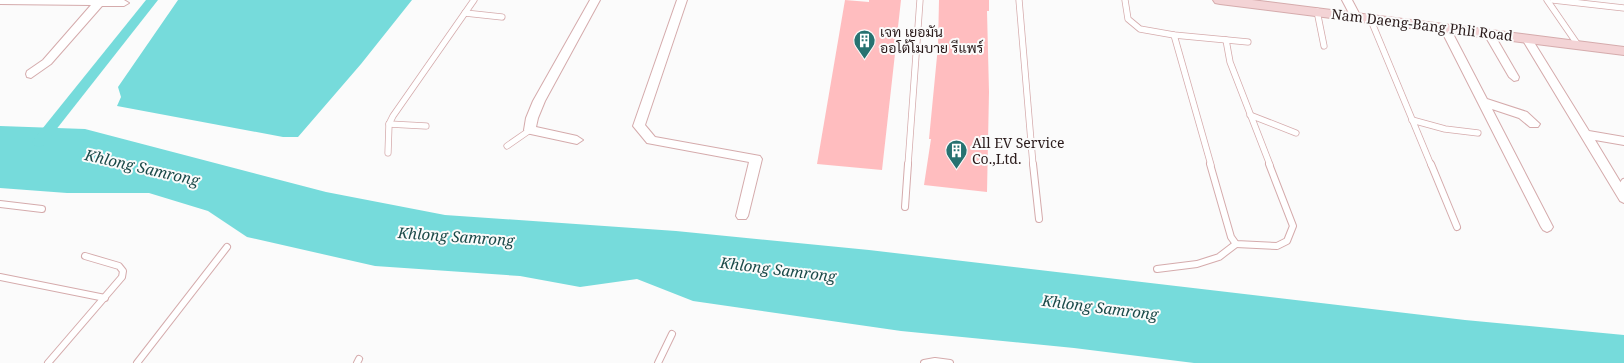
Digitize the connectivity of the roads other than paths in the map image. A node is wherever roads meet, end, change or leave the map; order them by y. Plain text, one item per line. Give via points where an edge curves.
1 (0, 0) edge
2 (7, 0) edge
3 (474, 0) edge
4 (595, 0) edge
5 (682, 0) edge
6 (920, 0) edge
7 (1019, 0) edge
8 (1125, 0) edge
9 (1220, 0) edge
10 (1347, 0) edge
11 (1547, 0) edge
12 (1553, 0) edge
13 (124, 3) dead end
14 (98, 4) junction
15 (1624, 8) edge
16 (1317, 11) junction
17 (465, 13) junction
18 (502, 17) dead end
19 (1356, 17) junction
20 (1370, 18) junction
21 (1445, 28) junction
22 (1489, 34) junction
23 (1174, 35) junction
24 (1526, 39) junction
25 (1226, 40) junction
26 (1248, 42) dead end
27 (1578, 45) junction
28 (1324, 46) dead end
29 (1624, 51) edge
30 (31, 74) dead end
31 (1514, 77) dead end
32 (1483, 102) junction
33 (1250, 115) junction
34 (1412, 120) junction
35 (389, 124) junction
36 (1534, 124) dead end
37 (426, 126) dead end
38 (530, 130) junction
39 (1296, 133) dead end
40 (1478, 133) dead end
41 (1586, 135) junction
42 (577, 140) dead end
43 (1624, 141) edge
44 (508, 146) dead end
45 (388, 153) dead end
46 (1622, 190) edge
47 (0, 204) edge
48 (905, 207) dead end
49 (42, 209) dead end
50 (742, 216) dead end
51 (1039, 219) dead end
52 (1457, 227) dead end
53 (1547, 227) dead end
54 (1236, 244) junction
55 (227, 247) dead end
56 (85, 256) dead end
57 (1157, 269) dead end
58 (0, 277) edge
59 (105, 298) junction
60 (672, 334) dead end
61 (48, 363) edge
62 (137, 363) edge
63 (658, 363) edge
64 (924, 363) edge
65 (950, 363) edge

1 - 2 street
2 - 14 street
3 - 17 lane
4 - 38 street via 539,101
5 - 50 street via 639,126 651,140 756,160
6 - 48 lane
7 - 51 lane
8 - 23 lane via 1128,20 1132,24 1140,29
9 - 16 main road, Nam Daeng-Bang Phli Road
10 - 19 street
11 - 27 lane
12 - 15 lane
13 - 14 street
14 - 30 street via 47,62
16 - 19 main road, Nam Daeng-Bang Phli Road
16 - 28 lane
17 - 18 lane
17 - 35 lane via 392,116
19 - 20 main road, Nam Daeng-Bang Phli Road
20 - 21 main road, Nam Daeng-Bang Phli Road
20 - 34 lane
21 - 22 main road, Nam Daeng-Bang Phli Road
21 - 32 street
22 - 24 main road, Nam Daeng-Bang Phli Road
22 - 31 street
23 - 25 lane
23 - 54 lane via 1226,224
24 - 27 main road, Nam Daeng-Bang Phli Road
24 - 41 street
25 - 26 lane
25 - 33 lane via 1230,62
27 - 29 main road, Nam Daeng-Bang Phli Road
32 - 36 street via 1523,115
32 - 53 street
33 - 39 lane
33 - 54 lane via 1293,226 1287,241 1277,246
34 - 40 lane via 1445,129
34 - 52 lane
35 - 37 lane
35 - 45 lane
38 - 42 street
38 - 44 lane
41 - 43 street
41 - 46 street
47 - 49 lane
54 - 57 lane via 1219,257 1204,262
55 - 62 lane
56 - 59 lane via 119,266 124,271
58 - 59 lane
59 - 61 lane
60 - 63 lane
64 - 65 lane

